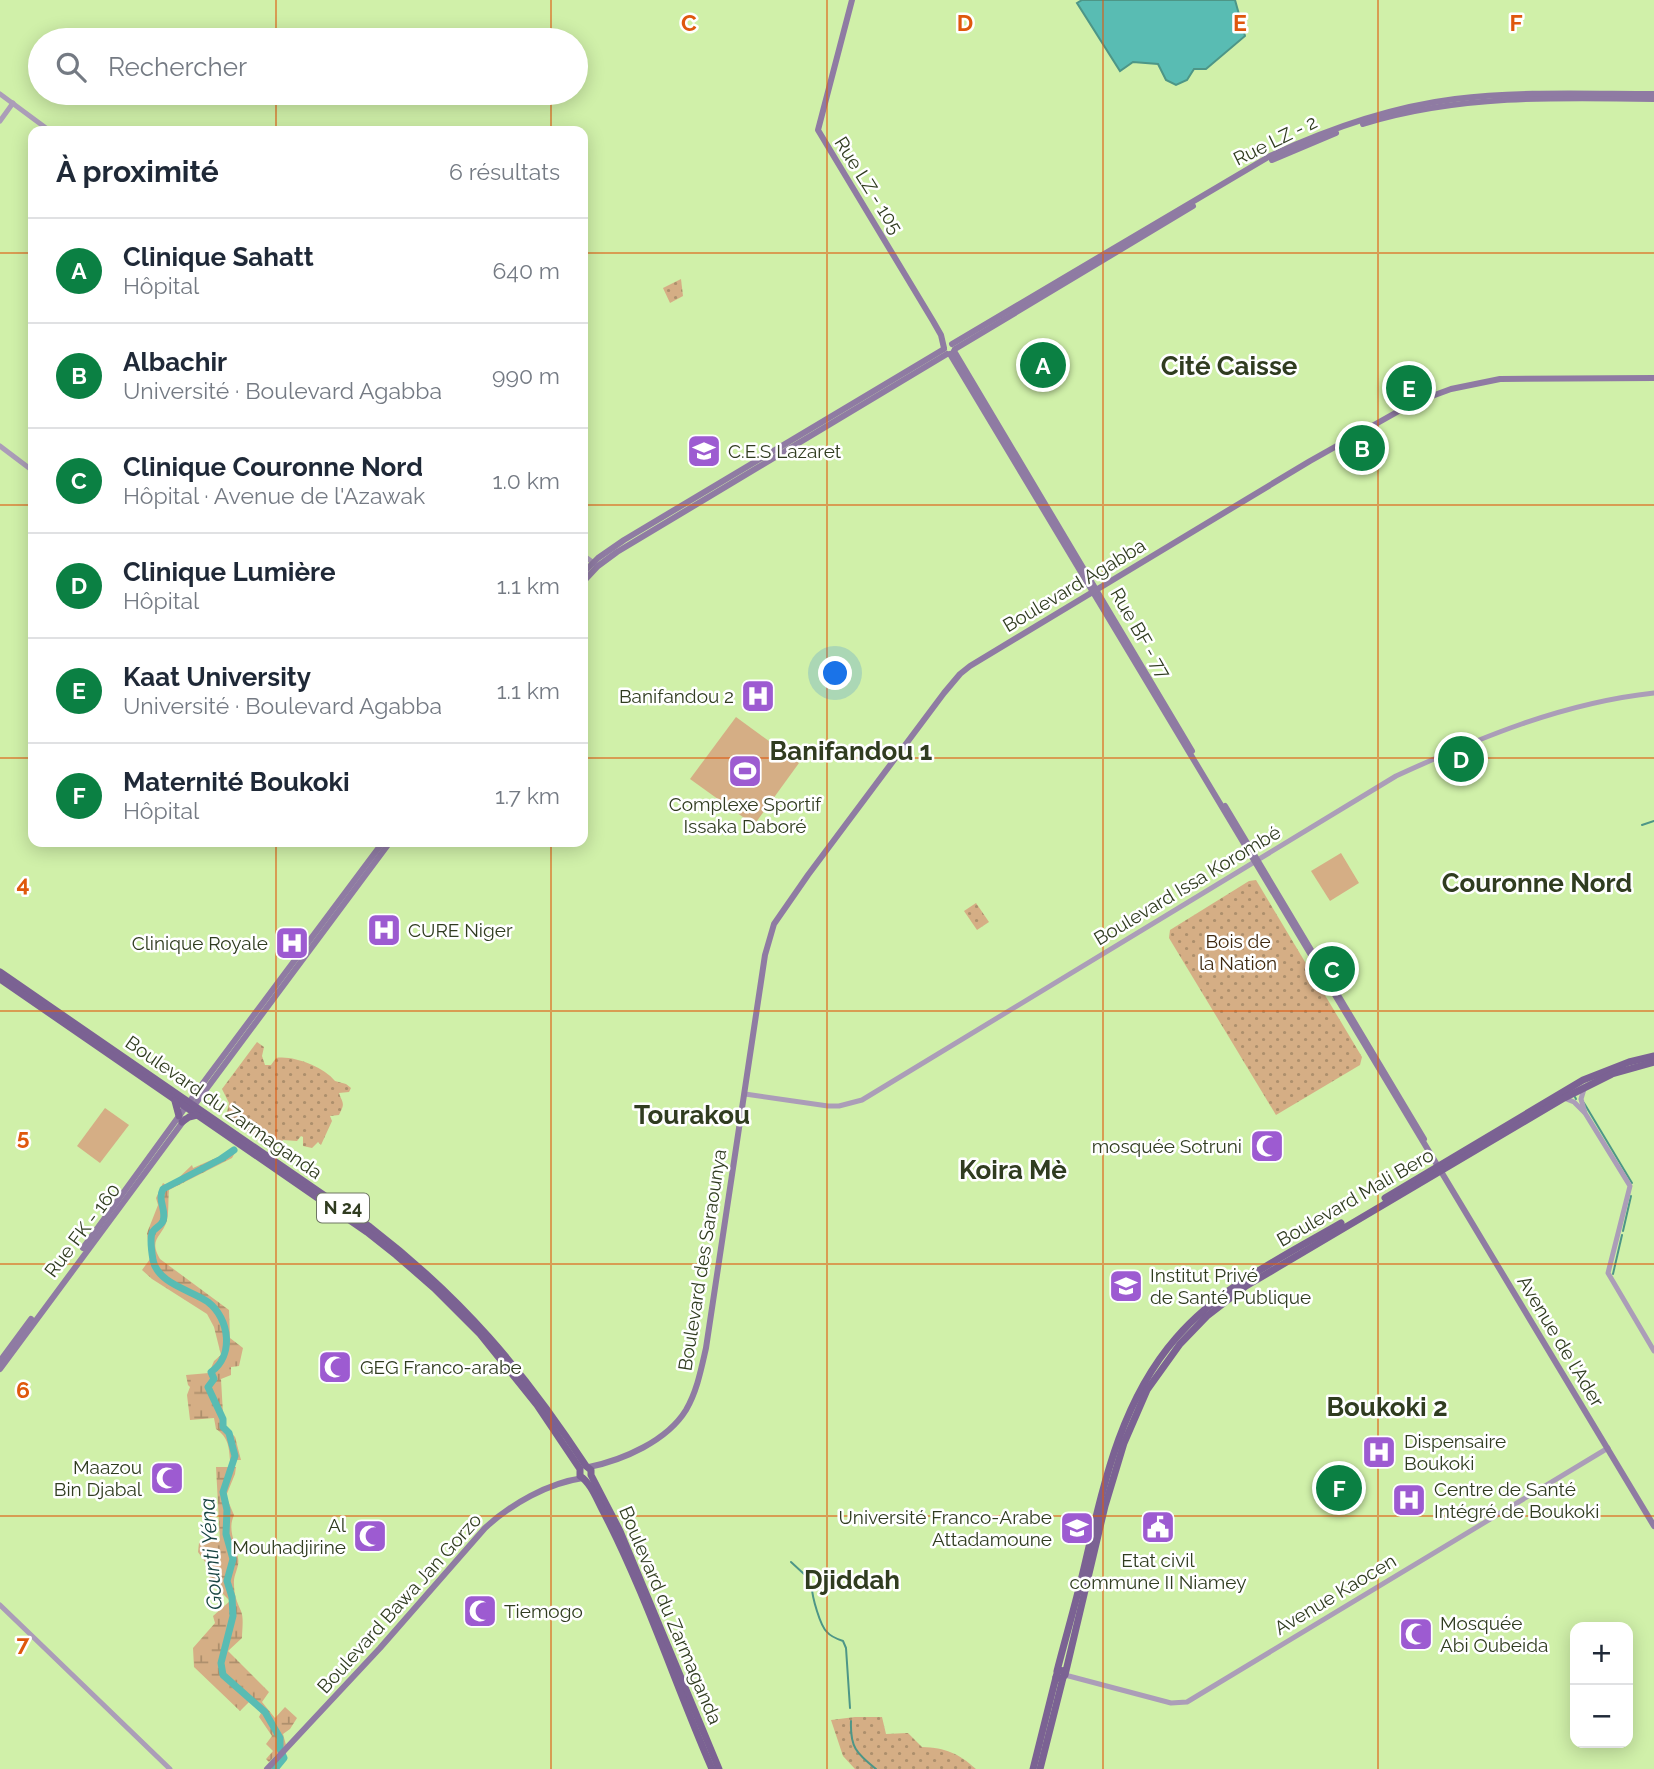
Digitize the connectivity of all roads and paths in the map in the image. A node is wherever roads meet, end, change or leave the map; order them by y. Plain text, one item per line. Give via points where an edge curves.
1 (852, 0) edge
2 (0, 94) edge
3 (1654, 97) edge
4 (13, 103) junction
5 (0, 121) edge
6 (43, 126) edge
7 (949, 349) junction
8 (1654, 378) edge
9 (0, 446) edge
10 (28, 467) edge
11 (588, 559) edge
12 (595, 564) junction
13 (588, 569) edge
14 (588, 574) edge
15 (1094, 590) junction
16 (1654, 693) edge
17 (379, 847) edge
18 (386, 847) edge
19 (1255, 861) junction
20 (0, 972) edge
21 (0, 979) edge
22 (1654, 1056) edge
23 (1654, 1062) edge
24 (1585, 1086) junction
25 (745, 1094) junction
26 (1564, 1098) junction
27 (175, 1100) junction
28 (192, 1108) junction
29 (1585, 1113) junction
30 (181, 1119) junction
31 (1439, 1168) junction
32 (22, 1335) junction
33 (1654, 1351) edge
34 (0, 1361) edge
35 (0, 1368) edge
36 (1608, 1448) junction
37 (585, 1472) junction
38 (1654, 1526) edge
39 (0, 1605) edge
40 (1061, 1674) junction
41 (269, 1767) edge
42 (170, 1769) edge
43 (712, 1769) edge
44 (719, 1769) edge
45 (1033, 1769) edge
46 (1040, 1769) edge

1 - 7 main road, Rue LZ - 105 via 818,130
2 - 4 street
3 - 7 main road, Rue LZ - 2 via 1455,105 1376,120 1332,135 1271,160
4 - 5 street
4 - 6 street
7 - 12 main road, Rue LZ - 2 via 624,540
7 - 15 main road, Rue BF - 77
8 - 15 main road, Boulevard Agabba via 1500,379 1434,395 1385,417
9 - 10 street
11 - 12 street
12 - 13 main road
12 - 14 main road
15 - 19 main road, Rue BF - 77
15 - 25 main road, Boulevard Agabba via 960,674 781,913 765,955
16 - 19 street, Boulevard Issa Korombé via 1578,707 1489,735 1396,776
17 - 28 main road
18 - 28 main road
19 - 25 street, Boulevard Issa Korombé via 862,1100 828,1106
19 - 31 main road, Rue BF - 77
20 - 28 main road, Boulevard du Zarmaganda / N 24
21 - 27 main road, Boulevard du Zarmaganda / N 24
22 - 31 main road, Boulevard Mali Bero via 1583,1080
23 - 24 main road, Boulevard Mali Bero
24 - 26 main road, Boulevard Mali Bero
24 - 29 street via 1581,1099
25 - 37 main road, Boulevard des Saraounya via 698,1384 685,1411 663,1433
26 - 29 street
26 - 31 main road, Boulevard Mali Bero
27 - 28 main road, Boulevard du Zarmaganda / N 24
27 - 30 main road
28 - 30 main road, Rue FK - 160
28 - 30 main road via 189,1117
28 - 37 main road, Boulevard du Zarmaganda / N 24 via 305,1185 439,1294 480,1334
29 - 33 street via 1630,1186 1608,1273
30 - 32 main road, Rue FK - 160
31 - 36 main road, Avenue de l'Ader
31 - 40 main road, Boulevard Mali Bero via 1246,1286 1180,1344 1133,1417 1087,1566
32 - 34 main road, Rue FK - 160
32 - 35 main road, Rue FK - 160
36 - 38 main road, Avenue de l'Ader
36 - 40 street, Avenue Kaocen via 1187,1702 1171,1703
37 - 41 main road, Boulevard Bawa Jan Gorzo via 512,1507 485,1528
37 - 43 main road, Boulevard du Zarmaganda / N 24
37 - 44 main road, Boulevard du Zarmaganda / N 24 via 620,1531
39 - 42 street
40 - 45 main road, Boulevard Mali Bero
40 - 46 main road, Boulevard Mali Bero

